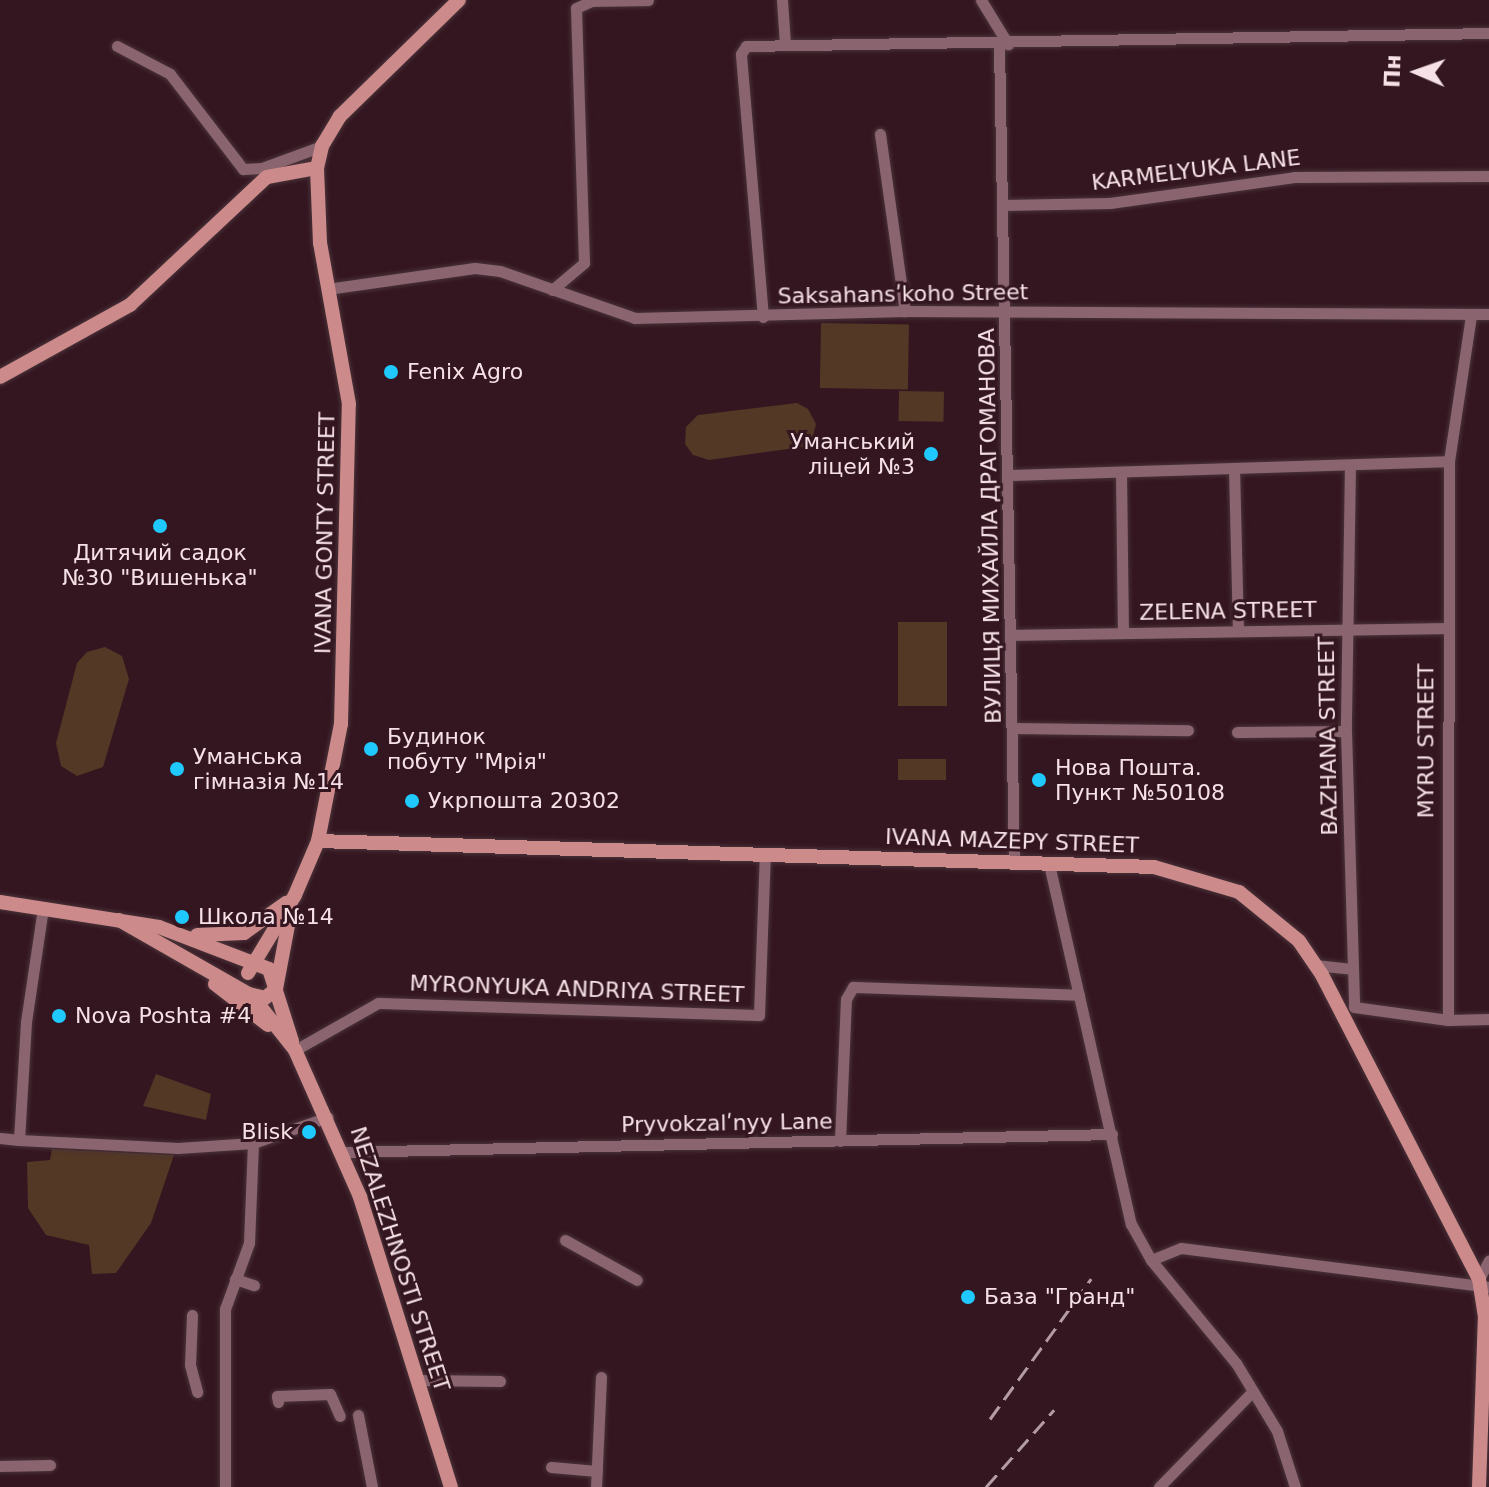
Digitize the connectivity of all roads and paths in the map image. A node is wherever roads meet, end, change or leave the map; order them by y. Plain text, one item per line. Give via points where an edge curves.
1 (459, 0) edge
2 (648, 0) edge
3 (782, 0) edge
4 (981, 0) edge
5 (1489, 33) edge
6 (785, 44) junction
7 (1004, 44) junction
8 (117, 46) dead end
9 (880, 134) dead end
10 (322, 146) junction
11 (317, 168) junction
12 (1489, 176) edge
13 (1003, 205) junction
14 (327, 289) junction
15 (552, 290) junction
16 (905, 311) junction
17 (1008, 311) junction
18 (1489, 314) edge
19 (1471, 315) junction
20 (763, 317) junction
21 (0, 377) edge
22 (1449, 461) junction
23 (1350, 465) junction
24 (1234, 468) junction
25 (1121, 472) junction
26 (1009, 475) junction
27 (1445, 628) junction
28 (1346, 629) junction
29 (1238, 631) junction
30 (1123, 633) junction
31 (1011, 635) junction
32 (1013, 728) junction
33 (1188, 730) dead end
34 (1346, 731) junction
35 (1237, 732) dead end
36 (318, 841) junction
37 (765, 854) junction
38 (1014, 863) junction
39 (1049, 864) junction
40 (295, 895) junction
41 (0, 902) edge
42 (43, 908) junction
43 (119, 920) junction
44 (183, 934) junction
45 (184, 959) junction
46 (1315, 965) junction
47 (256, 968) junction
48 (1352, 969) junction
49 (277, 984) junction
50 (1079, 995) junction
51 (252, 996) junction
52 (1489, 1019) edge
53 (1448, 1020) junction
54 (295, 1050) junction
55 (328, 1117) junction
56 (1112, 1134) junction
57 (0, 1138) edge
58 (19, 1140) junction
59 (840, 1141) junction
60 (253, 1143) junction
61 (343, 1152) junction
62 (565, 1240) dead end
63 (1151, 1260) junction
64 (1489, 1260) edge
65 (235, 1279) junction
66 (637, 1280) dead end
67 (254, 1285) dead end
68 (1483, 1285) edge
69 (192, 1315) dead end
70 (601, 1377) dead end
71 (417, 1380) junction
72 (500, 1381) dead end
73 (1253, 1391) junction
74 (197, 1392) dead end
75 (278, 1402) dead end
76 (358, 1415) dead end
77 (340, 1416) dead end
78 (50, 1465) dead end
79 (0, 1466) edge
80 (551, 1467) dead end
81 (597, 1471) junction
82 (225, 1487) edge
83 (372, 1487) edge
84 (451, 1487) edge
85 (596, 1487) edge
86 (1159, 1487) edge
87 (1295, 1487) edge
88 (1479, 1487) edge

1 - 10 main road, IVANA GONTY STREET via 340,116
2 - 15 street via 592,1 576,8 584,263
3 - 6 street
4 - 7 street
5 - 7 street
6 - 7 street
6 - 20 street via 746,46 741,54
7 - 13 street, ВУЛИЦЯ МИХАЙЛА ДРАГОМАНОВА
8 - 10 street via 170,74 243,169 262,168
9 - 16 street
10 - 11 main road, IVANA GONTY STREET
11 - 14 main road, IVANA GONTY STREET
11 - 21 main road via 261,181 130,305
12 - 13 street, KARMELYUKA LANE via 1294,177 1110,203
13 - 17 street, ВУЛИЦЯ МИХАЙЛА ДРАГОМАНОВА
14 - 15 street, Saksahansʹkoho Street via 455,268 500,271
14 - 36 main road, IVANA GONTY STREET via 348,382 349,464 341,724
15 - 20 street, Saksahansʹkoho Street via 635,318
16 - 17 street, Saksahansʹkoho Street
16 - 20 street, Saksahansʹkoho Street
17 - 19 street, Saksahansʹkoho Street
17 - 26 street, ВУЛИЦЯ МИХАЙЛА ДРАГОМАНОВА
18 - 19 street, Saksahansʹkoho Street
19 - 22 street, MYRU STREET
22 - 23 street
22 - 27 street, MYRU STREET
23 - 24 street
23 - 28 street, BAZHANA STREET
24 - 25 street
24 - 29 street
25 - 26 street
25 - 30 street
26 - 31 street, ВУЛИЦЯ МИХАЙЛА ДРАГОМАНОВА
27 - 28 street, ZELENA STREET
27 - 53 street, MYRU STREET
28 - 29 street, ZELENA STREET
28 - 34 street, BAZHANA STREET
29 - 30 street, ZELENA STREET
30 - 31 street, ZELENA STREET
31 - 32 street, ВУЛИЦЯ МИХАЙЛА ДРАГОМАНОВА
32 - 33 street
32 - 38 street, ВУЛИЦЯ МИХАЙЛА ДРАГОМАНОВА
34 - 35 street
34 - 48 street, BAZHANA STREET
36 - 37 main road, IVANA MAZEPY STREET
36 - 40 main road, IVANA GONTY STREET
37 - 38 main road, IVANA MAZEPY STREET
37 - 54 street, MYRONYUKA ANDRIYA STREET via 759,1015 378,1003
38 - 39 main road, IVANA MAZEPY STREET
39 - 46 main road, IVANA MAZEPY STREET via 1154,867 1225,886 1269,911
39 - 50 street
40 - 44 main road, IVANA GONTY STREET via 244,933
40 - 47 main road, IVANA GONTY STREET
40 - 49 main road, IVANA GONTY STREET
41 - 42 main road, NEZALEZHNOSTI STREET
42 - 43 main road, NEZALEZHNOSTI STREET
42 - 58 street
43 - 44 main road, NEZALEZHNOSTI STREET
43 - 45 main road, NEZALEZHNOSTI STREET
44 - 47 main road, NEZALEZHNOSTI STREET
45 - 51 main road, NEZALEZHNOSTI STREET
45 - 54 main road, NEZALEZHNOSTI STREET
46 - 48 street
46 - 68 main road, IVANA MAZEPY STREET
47 - 49 main road
47 - 51 main road via 245,986
48 - 53 street, BAZHANA STREET via 1354,1007
49 - 51 main road via 268,997
49 - 54 main road, NEZALEZHNOSTI STREET
50 - 56 street
50 - 59 street via 853,987 846,999
51 - 54 main road, NEZALEZHNOSTI STREET
52 - 53 street
54 - 55 main road, NEZALEZHNOSTI STREET
55 - 60 street
55 - 61 main road, NEZALEZHNOSTI STREET
56 - 59 street, Pryvokzalʹnyy Lane
56 - 63 street via 1131,1224
57 - 58 street
58 - 60 street via 178,1148
59 - 61 street, Pryvokzalʹnyy Lane
60 - 65 street via 249,1243
61 - 71 main road, NEZALEZHNOSTI STREET
62 - 66 street
63 - 68 street via 1181,1248
63 - 73 street via 1212,1331
64 - 68 street
65 - 67 street
65 - 82 street via 225,1309 223,1347
68 - 88 main road
69 - 74 street via 190,1365
70 - 81 street
71 - 72 street
71 - 84 main road, NEZALEZHNOSTI STREET
73 - 86 street
73 - 87 street via 1277,1431
75 - 77 street via 277,1396 330,1394
76 - 83 street
78 - 79 street
80 - 81 street
81 - 85 street

